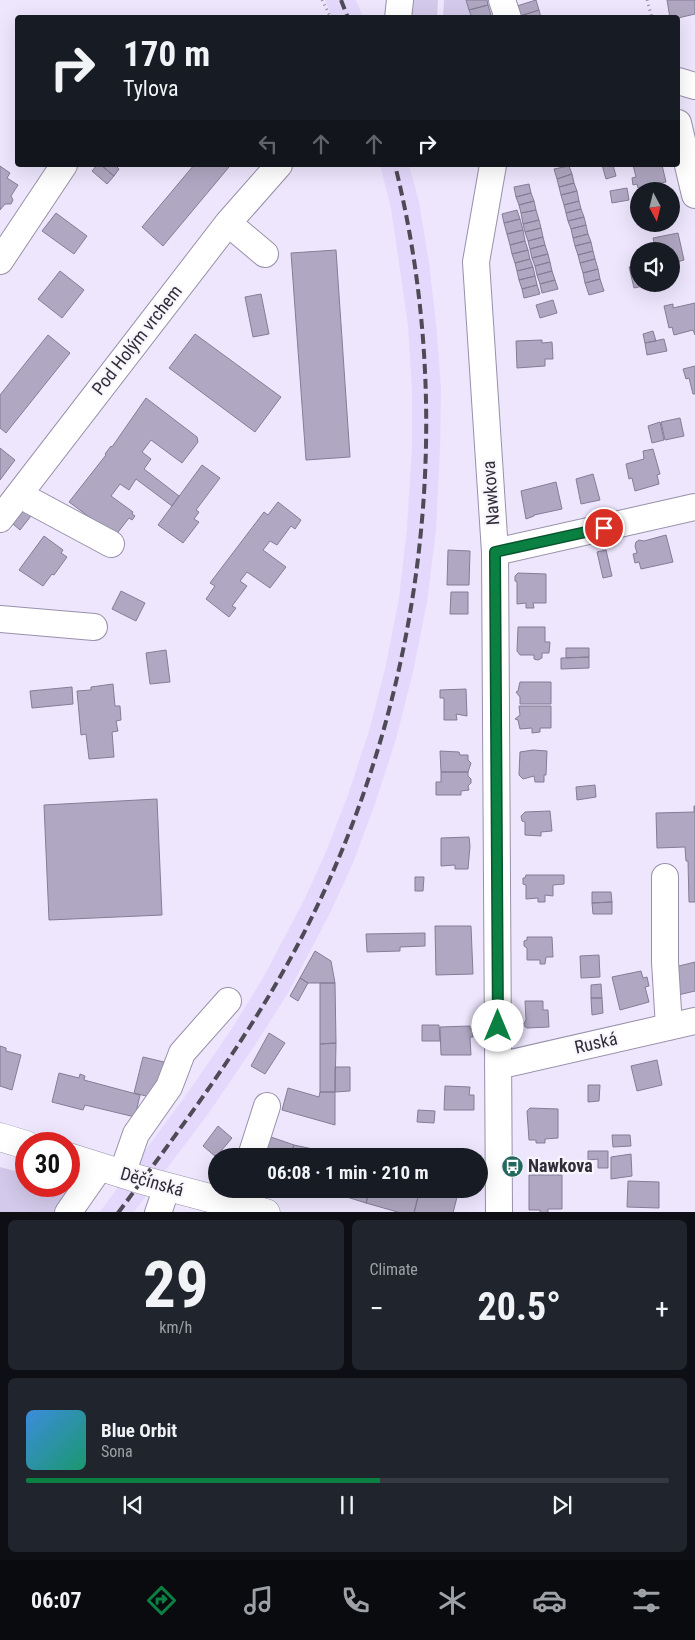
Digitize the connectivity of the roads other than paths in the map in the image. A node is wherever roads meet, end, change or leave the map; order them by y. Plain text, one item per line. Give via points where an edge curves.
1 (400, 0) edge
2 (502, 0) edge
3 (398, 15) edge
4 (507, 15) edge
5 (680, 82) edge
6 (695, 86) edge
7 (680, 131) edge
8 (63, 167) edge
9 (277, 167) edge
10 (493, 167) edge
11 (695, 195) edge
12 (228, 223) junction
13 (265, 254) dead end
14 (0, 260) edge
15 (20, 493) junction
16 (695, 507) edge
17 (0, 519) edge
18 (111, 544) dead end
19 (495, 552) junction
20 (0, 619) edge
21 (94, 627) dead end
22 (664, 877) dead end
23 (228, 1001) dead end
24 (695, 1021) edge
25 (669, 1027) junction
26 (498, 1066) junction
27 (267, 1106) dead end
28 (0, 1137) edge
29 (15, 1142) edge
30 (254, 1148) edge
31 (80, 1160) edge
32 (111, 1170) junction
33 (167, 1187) junction
34 (208, 1192) edge
35 (242, 1198) edge
36 (68, 1212) edge
37 (158, 1212) edge
38 (266, 1212) edge
39 (499, 1212) edge

1 - 3 street
2 - 4 street
5 - 6 street
7 - 11 street
8 - 14 street
9 - 12 street, Pod Holým vrchem
10 - 19 street, Nawkova via 476,262
12 - 13 street
12 - 15 street, Pod Holým vrchem
15 - 17 street, Pod Holým vrchem
15 - 18 street
16 - 19 street
19 - 26 street, Nawkova
20 - 21 street
22 - 25 street
23 - 32 street via 182,1053 169,1087
24 - 25 street, Ruská
25 - 26 street, Ruská
26 - 39 street, Nawkova
27 - 30 street
28 - 29 main road
31 - 32 main road, Děčínská
32 - 33 main road, Děčínská
32 - 36 street
33 - 34 main road, Děčínská
33 - 37 street
35 - 38 main road, Děčínská

